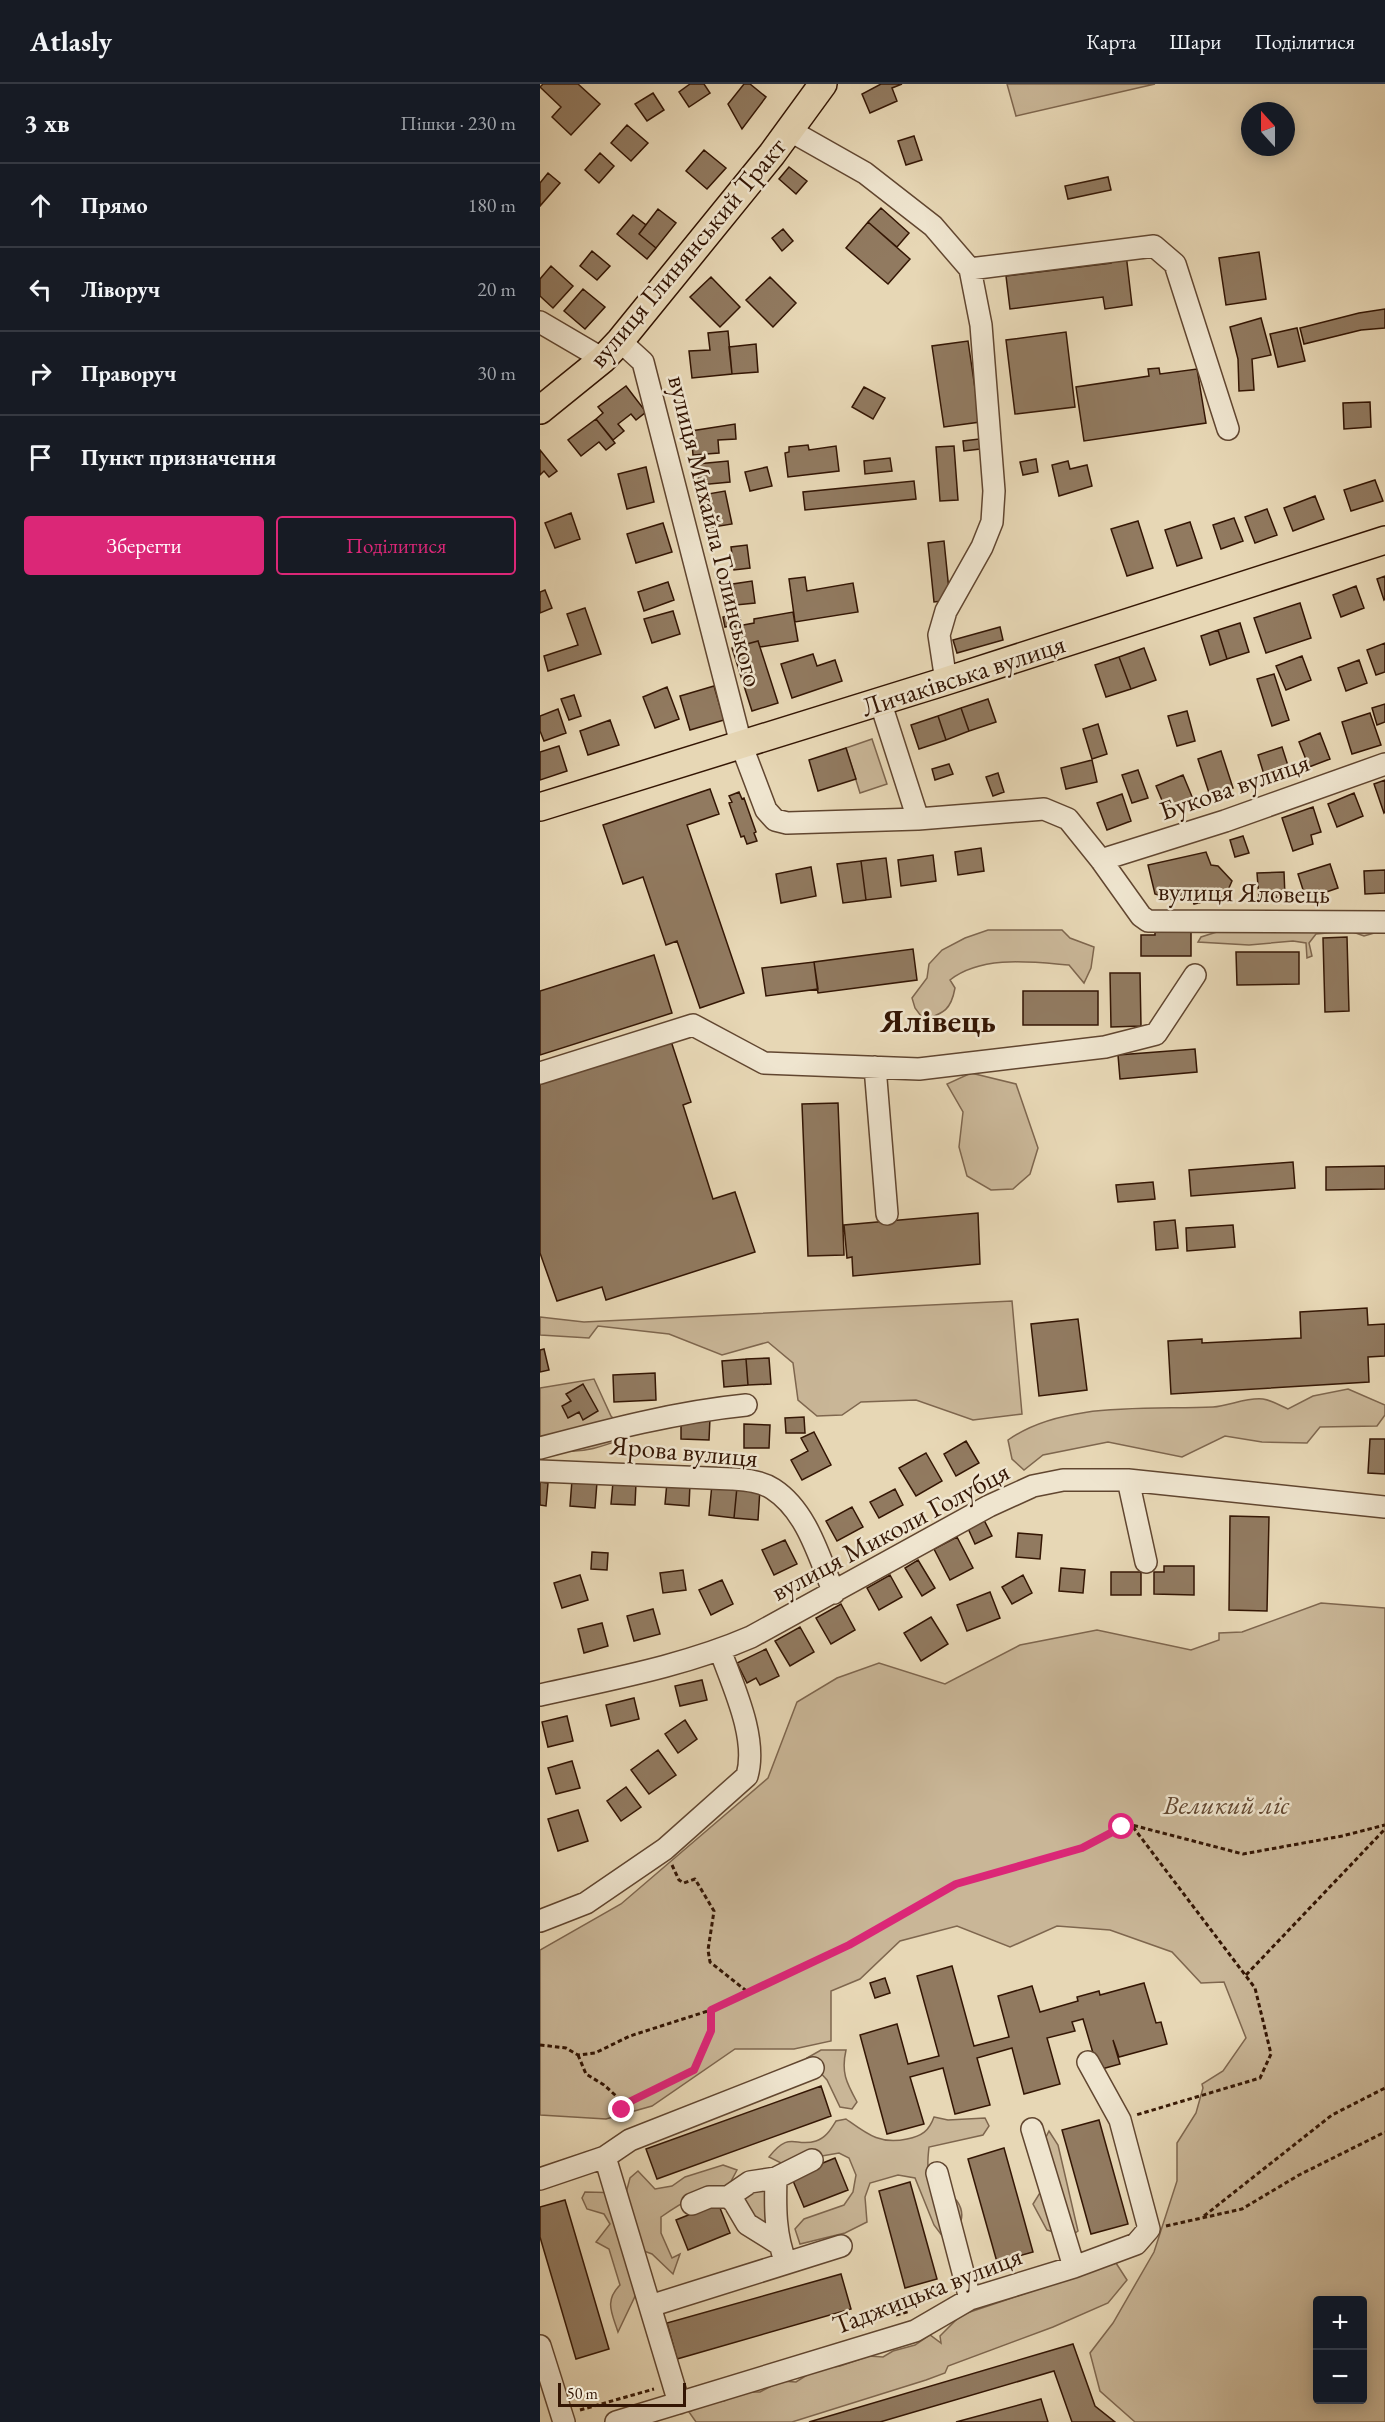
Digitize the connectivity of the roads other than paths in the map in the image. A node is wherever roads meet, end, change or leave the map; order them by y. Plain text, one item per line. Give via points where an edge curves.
1 (823, 84) edge
2 (789, 130) junction
3 (970, 269) junction
4 (540, 322) edge
5 (611, 350) junction
6 (540, 410) edge
7 (1228, 429) dead end
8 (1385, 540) edge
9 (946, 681) junction
10 (880, 701) junction
11 (741, 744) junction
12 (1385, 764) edge
13 (540, 807) edge
14 (918, 819) junction
15 (1101, 860) junction
16 (1385, 922) edge
17 (1195, 975) dead end
18 (875, 1067) junction
19 (540, 1073) edge
20 (887, 1214) dead end
21 (746, 1405) dead end
22 (540, 1448) edge
23 (540, 1471) edge
24 (1128, 1480) junction
25 (1385, 1507) edge
26 (1146, 1562) dead end
27 (834, 1593) junction
28 (720, 1650) junction
29 (540, 1695) edge
30 (540, 1921) edge
31 (1088, 2062) dead end
32 (813, 2068) dead end
33 (1032, 2129) dead end
34 (606, 2157) junction
35 (812, 2160) dead end
36 (937, 2173) dead end
37 (776, 2178) junction
38 (540, 2179) edge
39 (728, 2197) junction
40 (692, 2204) dead end
41 (841, 2246) dead end
42 (782, 2253) junction
43 (1074, 2267) junction
44 (970, 2299) junction
45 (650, 2306) junction
46 (540, 2346) edge
47 (676, 2393) junction
48 (563, 2419) edge
49 (638, 2419) edge
50 (616, 2422) edge

1 - 2 main road, вулиця Глинянський Тракт
2 - 3 street via 865,173 933,226
2 - 5 main road, вулиця Глинянський Тракт
3 - 7 street via 1154,246 1175,264
3 - 9 street via 981,325 994,491 992,522 946,611 939,635
4 - 5 street, вулиця Михайла Голинського
5 - 6 main road, вулиця Глинянський Тракт
5 - 11 street, вулиця Михайла Голинського via 643,362
8 - 9 main road, Личаківська вулиця
9 - 10 main road, Личаківська вулиця
10 - 11 main road, Личаківська вулиця
10 - 14 street
11 - 13 main road, Личаківська вулиця
11 - 14 street, вулиця Михайла Голинського via 766,810 775,820 787,824
12 - 15 street, Букова вулиця
14 - 15 street, вулиця Яловець via 1044,810 1068,819
15 - 16 street, вулиця Яловець via 1148,921
17 - 18 street via 1155,1034 1105,1047 919,1070
18 - 19 street via 764,1063 693,1025
18 - 20 street
21 - 22 street via 664,1417
23 - 27 street, Ярова вулиця via 732,1479 772,1488 797,1513 810,1534
24 - 25 street, вулиця Миколи Голубця
24 - 26 street
24 - 27 street, вулиця Миколи Голубця via 1064,1480 1033,1486 989,1506
27 - 28 street, вулиця Миколи Голубця
28 - 29 street, вулиця Миколи Голубця
28 - 30 street via 747,1733 751,1762 747,1776 665,1849 586,1903
31 - 43 street, Таджицька вулиця via 1120,2120 1149,2229 1136,2244
32 - 34 street via 630,2140
33 - 43 street
34 - 38 street
34 - 45 street
35 - 37 street
36 - 44 street
37 - 39 street via 750,2182
37 - 42 street via 775,2210
39 - 40 street via 709,2197
39 - 42 street via 747,2224
41 - 42 street
42 - 45 street
43 - 44 street, Таджицька вулиця
44 - 47 street, Таджицька вулиця via 915,2331
45 - 47 street
46 - 48 street
47 - 49 street, Таджицька вулиця
49 - 50 street, Таджицька вулиця

